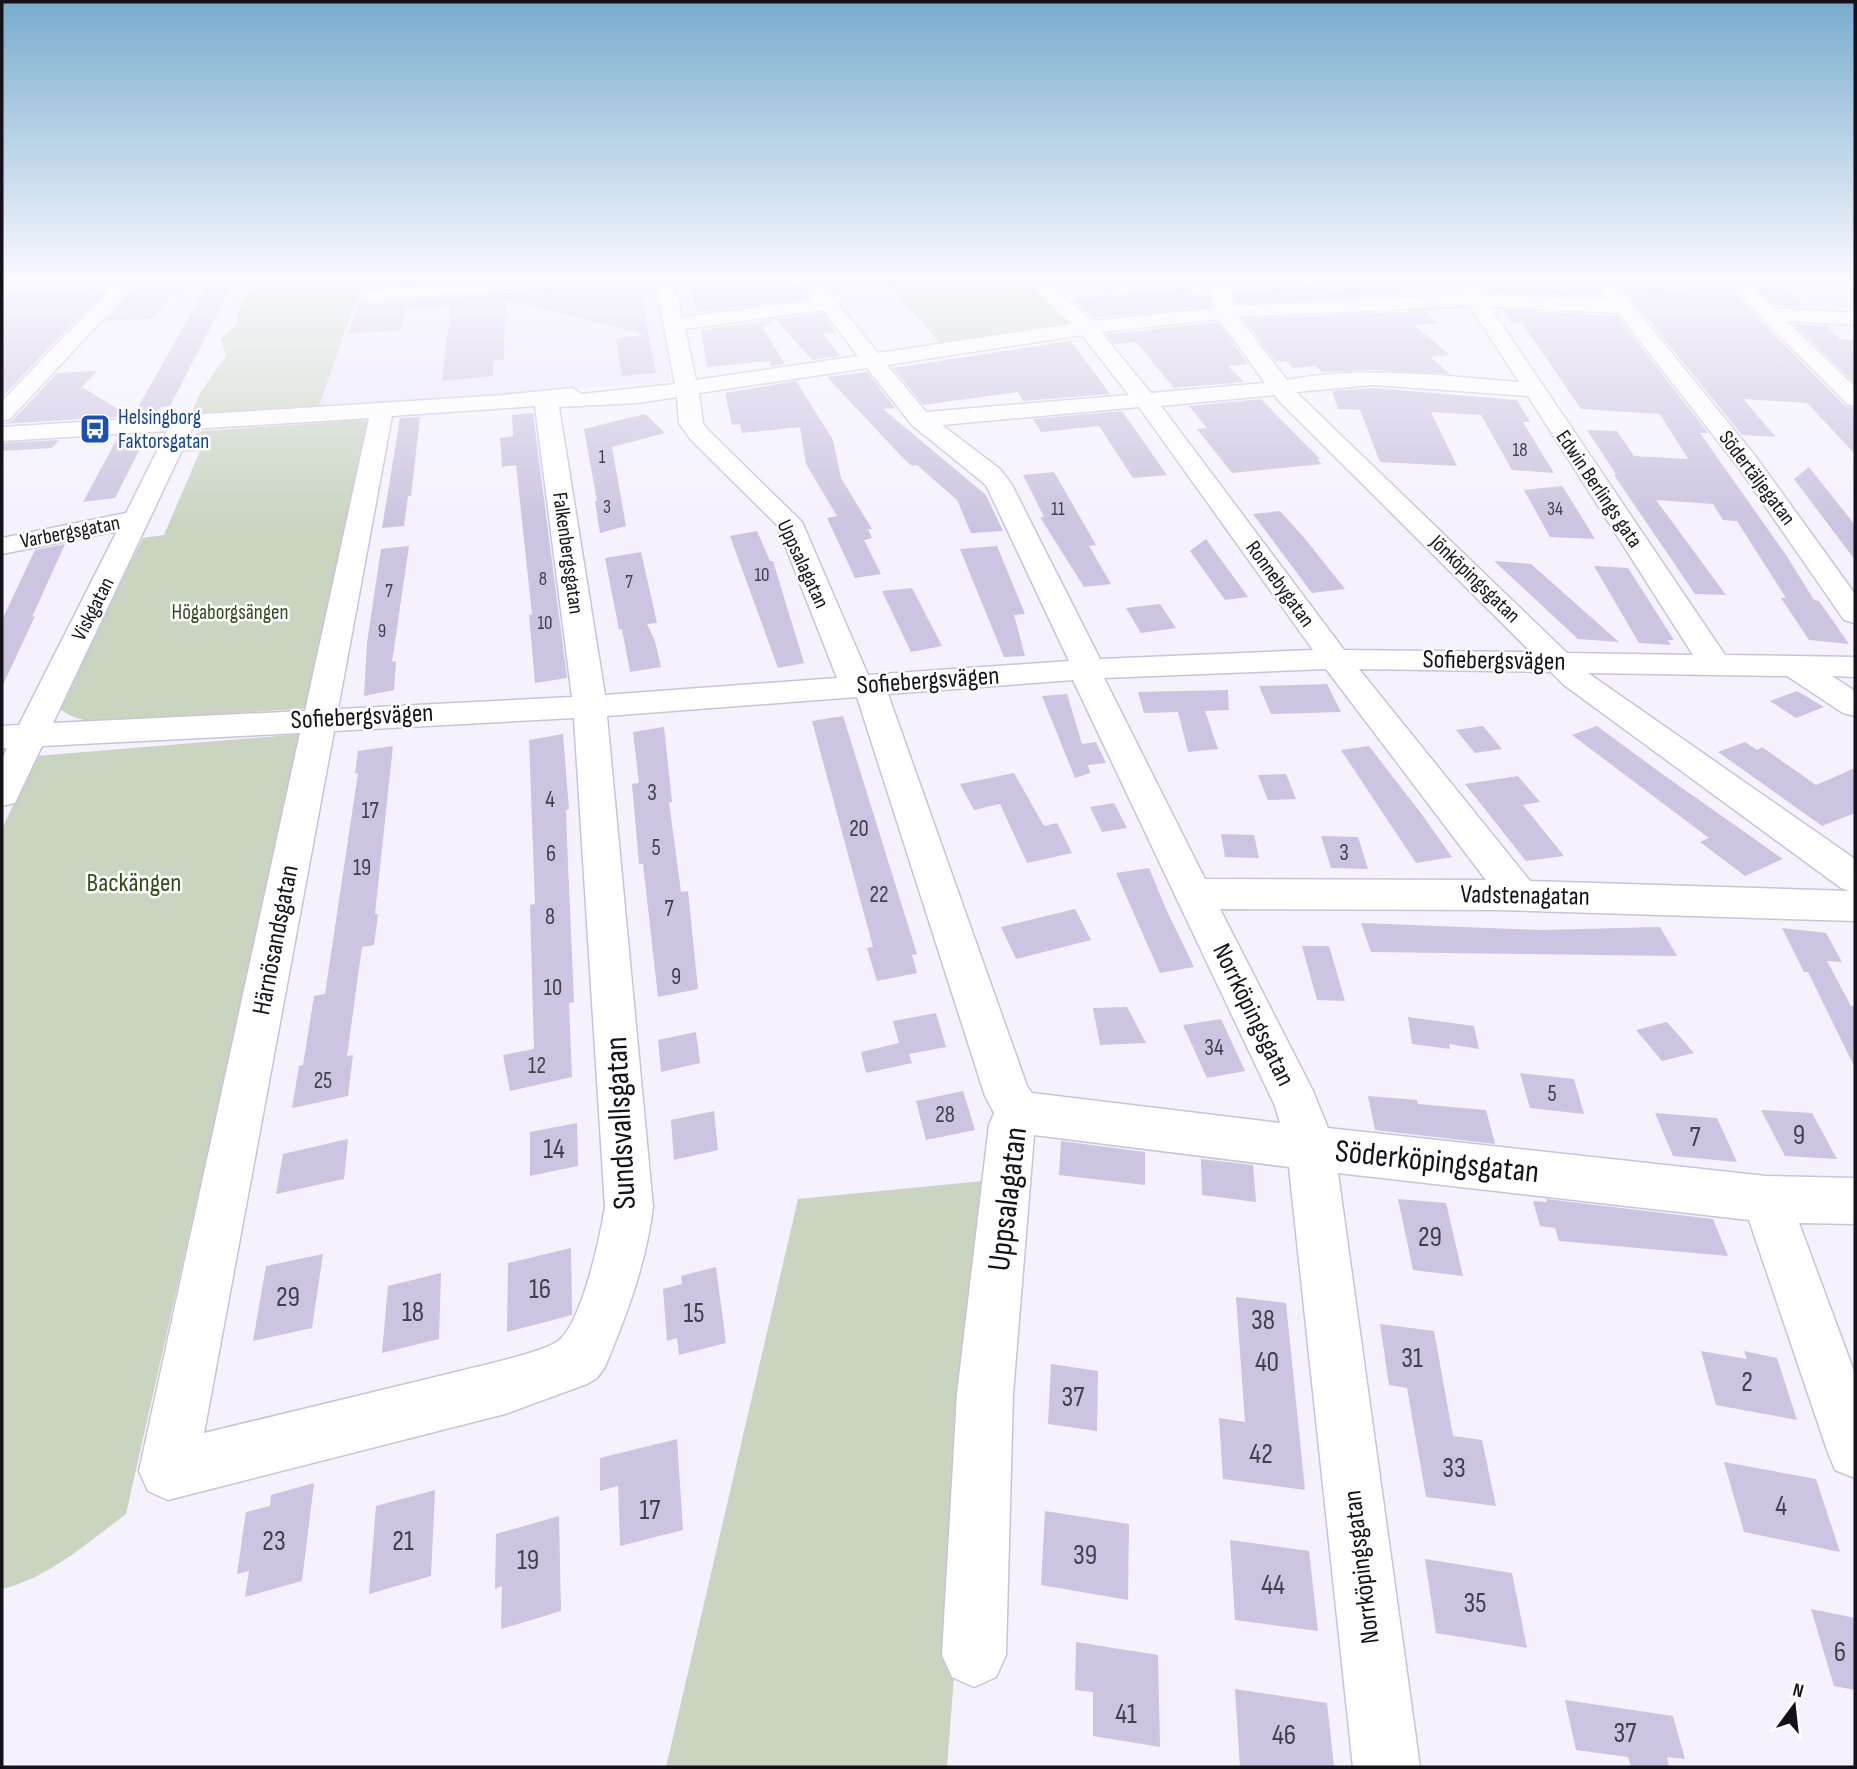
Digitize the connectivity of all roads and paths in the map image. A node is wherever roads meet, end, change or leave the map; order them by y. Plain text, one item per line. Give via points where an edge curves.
1 (51, 363) edge
2 (682, 363) edge
3 (862, 363) edge
4 (873, 363) edge
5 (1115, 363) edge
6 (1259, 363) edge
7 (1515, 363) edge
8 (1667, 363) edge
9 (1818, 363) edge
10 (1281, 388) junction
11 (687, 389) junction
12 (1533, 390) junction
13 (546, 399) junction
14 (1144, 399) junction
15 (1855, 399) edge
16 (382, 410) junction
17 (2, 414) edge
18 (920, 420) junction
19 (183, 423) junction
20 (2, 434) edge
21 (138, 519) junction
22 (2, 546) edge
23 (1855, 614) edge
24 (1335, 659) junction
25 (1560, 662) junction
26 (1714, 663) junction
27 (1792, 665) junction
28 (1855, 667) edge
29 (1087, 669) junction
30 (862, 685) junction
31 (1855, 706) edge
32 (590, 707) junction
33 (321, 718) junction
34 (16, 736) edge
35 (2, 794) edge
36 (1195, 894) junction
37 (1520, 896) junction
38 (1853, 901) edge
39 (1019, 1112) junction
40 (1311, 1148) junction
41 (1766, 1199) junction
42 (1855, 1202) edge
43 (1855, 1450) edge
44 (169, 1471) joint
45 (974, 1656) dead end
46 (1386, 1767) edge

1 - 17 street
2 - 11 street, Uppsalagatan
3 - 11 street
4 - 18 street, Norrköpingsgatan
5 - 14 street, Ronnebygatan
6 - 10 street, Jönköpingsgatan
7 - 12 street, Edwin Berlings gata
8 - 23 street, Södertäljegatan via 1747,462
9 - 15 street
10 - 12 street via 1303,382 1376,380
10 - 14 street
10 - 25 street, Jönköpingsgatan
11 - 13 street via 596,400
11 - 30 street, Uppsalagatan via 691,423 699,435 789,522
12 - 26 street, Edwin Berlings gata
13 - 16 street
13 - 32 street, Falkenbergsgatan
14 - 18 street
14 - 24 street, Ronnebygatan
16 - 19 street
16 - 33 street, Härnösandsgatan
18 - 29 street, Norrköpingsgatan via 999,485
19 - 20 street
19 - 21 street, Viskgatan
21 - 22 street, Varbergsgatan
21 - 34 street, Viskgatan
24 - 25 street, Sofiebergsvägen
24 - 29 street, Sofiebergsvägen
24 - 37 street, Ronnebygatan
25 - 26 street, Sofiebergsvägen
25 - 38 street, Jönköpingsgatan
26 - 27 street, Sofiebergsvägen
27 - 28 street, Sofiebergsvägen
27 - 31 street
29 - 30 street, Sofiebergsvägen
29 - 36 street, Norrköpingsgatan via 1088,683
30 - 32 street, Sofiebergsvägen
30 - 39 street, Uppsalagatan via 1009,1096
32 - 33 street, Sofiebergsvägen
32 - 44 street, Sundsvallsgatan via 629,1207 610,1290 592,1336 578,1359 542,1376
33 - 34 street, Sofiebergsvägen
33 - 44 street, Härnösandsgatan
34 - 35 street, Viskgatan
36 - 37 street, Vadstenagatan
36 - 40 street, Norrköpingsgatan via 1297,1105
37 - 38 street, Vadstenagatan
39 - 40 street, Söderköpingsgatan
39 - 45 street, Uppsalagatan via 1012,1125 985,1394
40 - 41 street, Söderköpingsgatan
40 - 46 street, Norrköpingsgatan
41 - 42 street, Söderköpingsgatan
41 - 43 street

